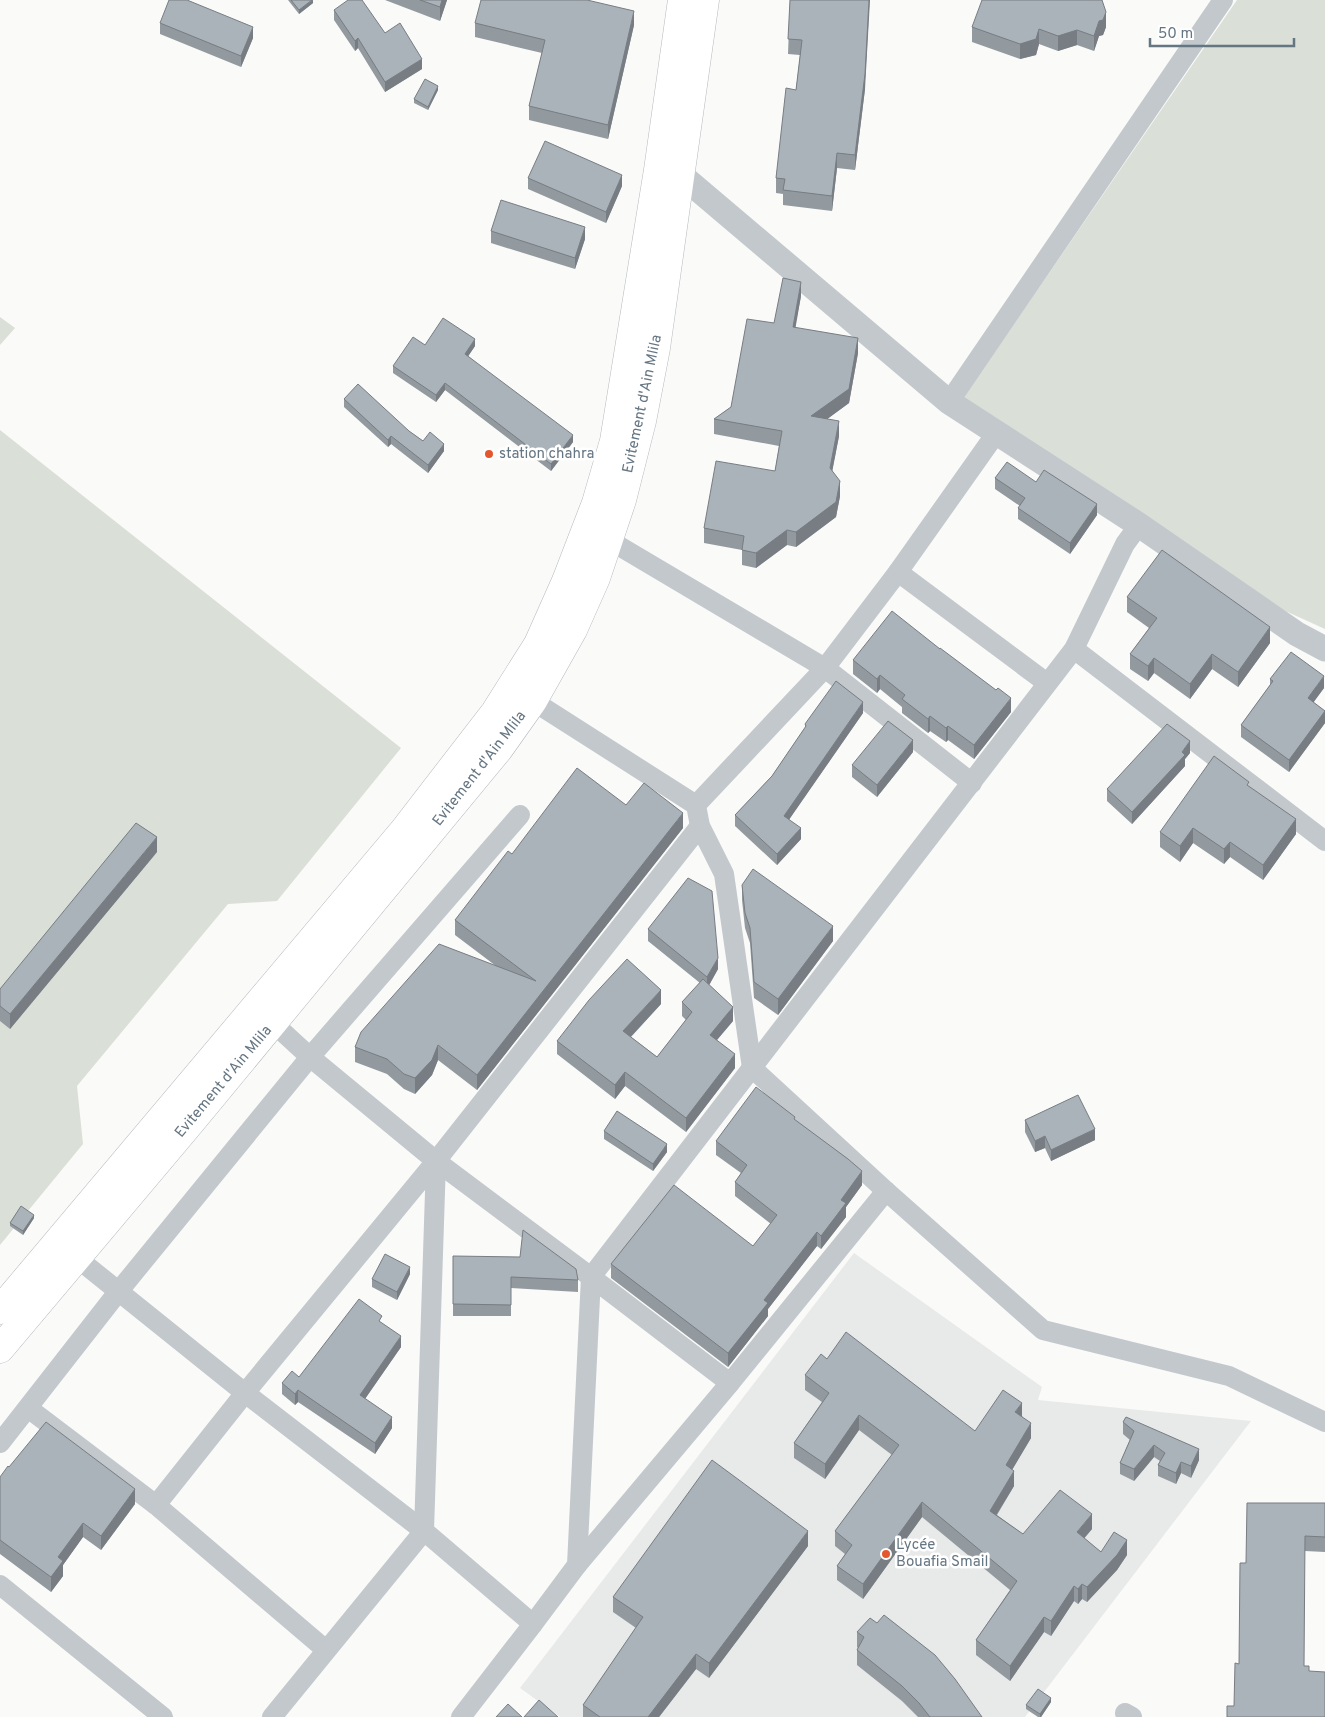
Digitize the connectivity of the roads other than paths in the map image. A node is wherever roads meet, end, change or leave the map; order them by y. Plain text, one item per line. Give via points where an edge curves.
1 (682, 0) edge
2 (705, 0) edge
3 (1223, 0) edge
4 (670, 173) junction
5 (950, 402) junction
6 (997, 432) junction
7 (1139, 525) junction
8 (609, 540) junction
9 (898, 572) junction
10 (1074, 649) junction
11 (1325, 649) edge
12 (825, 668) junction
13 (1047, 683) junction
14 (533, 701) junction
15 (972, 783) junction
16 (696, 805) junction
17 (520, 815) dead end
18 (700, 826) junction
19 (1325, 841) edge
20 (273, 1023) junction
21 (310, 1057) junction
22 (752, 1068) junction
23 (436, 1161) junction
24 (886, 1191) junction
25 (77, 1258) junction
26 (591, 1277) junction
27 (118, 1292) junction
28 (0, 1310) edge
29 (0, 1349) edge
30 (730, 1383) junction
31 (245, 1393) junction
32 (28, 1408) junction
33 (1325, 1422) edge
34 (0, 1443) edge
35 (156, 1505) junction
36 (424, 1531) junction
37 (577, 1565) junction
38 (0, 1585) edge
39 (533, 1624) junction
40 (326, 1650) junction
41 (163, 1717) edge
42 (272, 1717) edge
43 (461, 1717) edge

1 - 4 highway, Evitement d'Ain Mlila
2 - 4 highway, Evitement d'Ain Mlila
3 - 5 street
4 - 5 street
4 - 8 highway, Evitement d'Ain Mlila via 656,348 642,421
4 - 28 highway, Evitement d'Ain Mlila via 614,441 596,503 538,644 495,712 404,830
5 - 6 street
6 - 7 street
6 - 9 street
7 - 10 street via 1125,544
7 - 11 street via 1297,634
8 - 12 street
8 - 14 highway, Evitement d'Ain Mlila via 573,630
9 - 12 street
9 - 13 street
10 - 13 street
10 - 19 street
12 - 15 street
12 - 16 street
13 - 15 street
14 - 16 street
14 - 20 highway, Evitement d'Ain Mlila via 499,749
15 - 22 street
16 - 18 street
17 - 21 street
18 - 22 street via 724,874
18 - 23 street
20 - 21 street
20 - 25 highway, Evitement d'Ain Mlila
21 - 23 street
21 - 27 street
22 - 24 street
22 - 26 street
23 - 26 street
23 - 31 street
23 - 36 street
24 - 30 street
24 - 33 street via 1043,1330 1230,1376
25 - 27 street
25 - 29 highway, Evitement d'Ain Mlila
26 - 30 street
26 - 37 street
27 - 31 street
27 - 32 street
30 - 37 street
31 - 35 street
31 - 36 street
32 - 34 street
32 - 35 street
35 - 40 street
36 - 39 street
36 - 40 street
37 - 39 street
38 - 41 street
39 - 43 street
40 - 42 street

